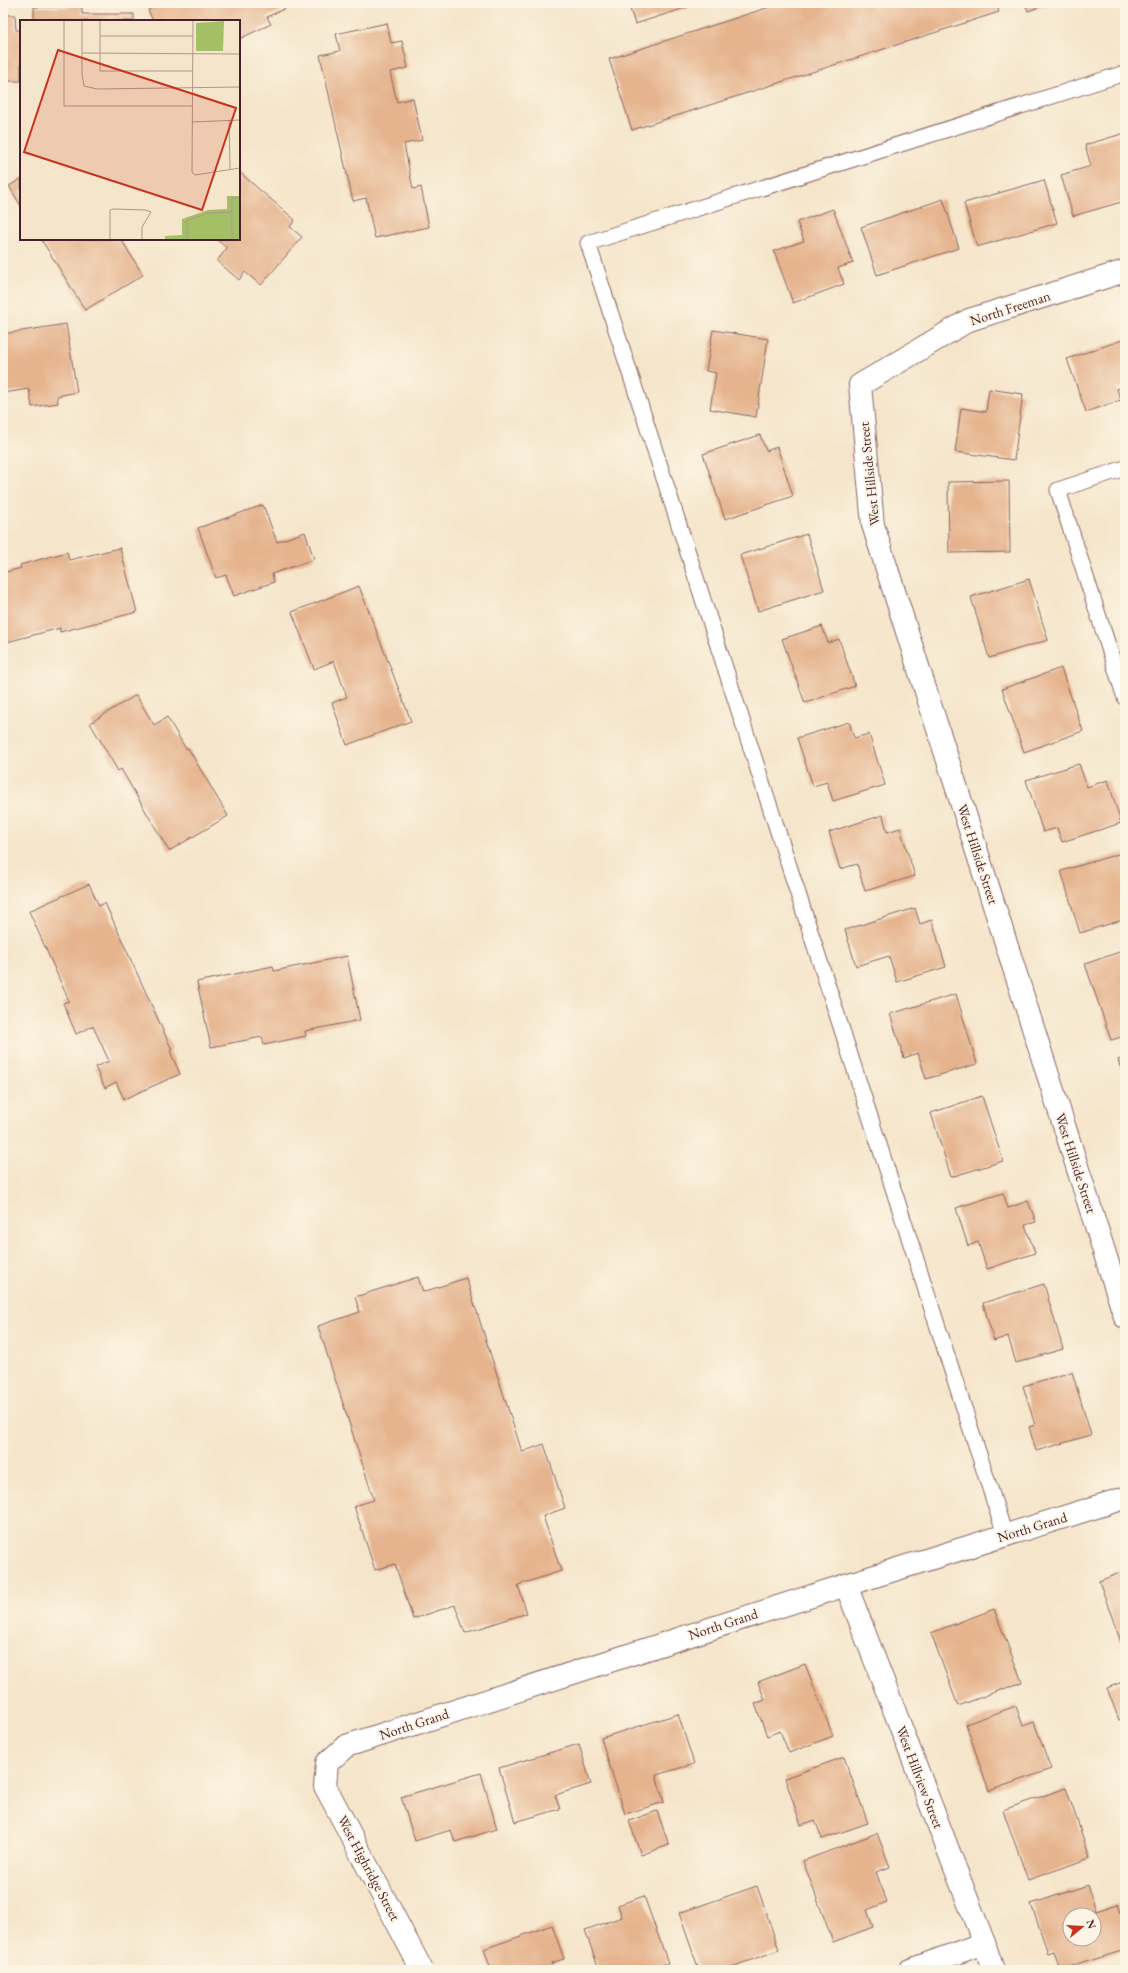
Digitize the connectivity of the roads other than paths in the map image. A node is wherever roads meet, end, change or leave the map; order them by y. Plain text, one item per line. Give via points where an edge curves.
1 (1125, 73) edge
2 (1125, 271) edge
3 (860, 384) joint
4 (1125, 468) edge
5 (1125, 698) edge
6 (1125, 1317) edge
7 (1125, 1498) edge
8 (1005, 1535) junction
9 (846, 1585) junction
10 (327, 1763) joint
11 (984, 1943) junction
12 (422, 1970) edge
13 (910, 1970) edge
14 (993, 1970) edge

1 - 8 lane via 588,243
2 - 3 street, North Freeman via 969,320
3 - 6 street, West Hillside Street via 873,526
4 - 5 lane via 1058,490
7 - 8 street, North Grand
8 - 9 street, North Grand
9 - 10 street, North Grand via 346,1746
9 - 11 street, West Hillview Street
10 - 12 street, West Highridge Street via 325,1786
11 - 13 street
11 - 14 street, West Hillview Street

